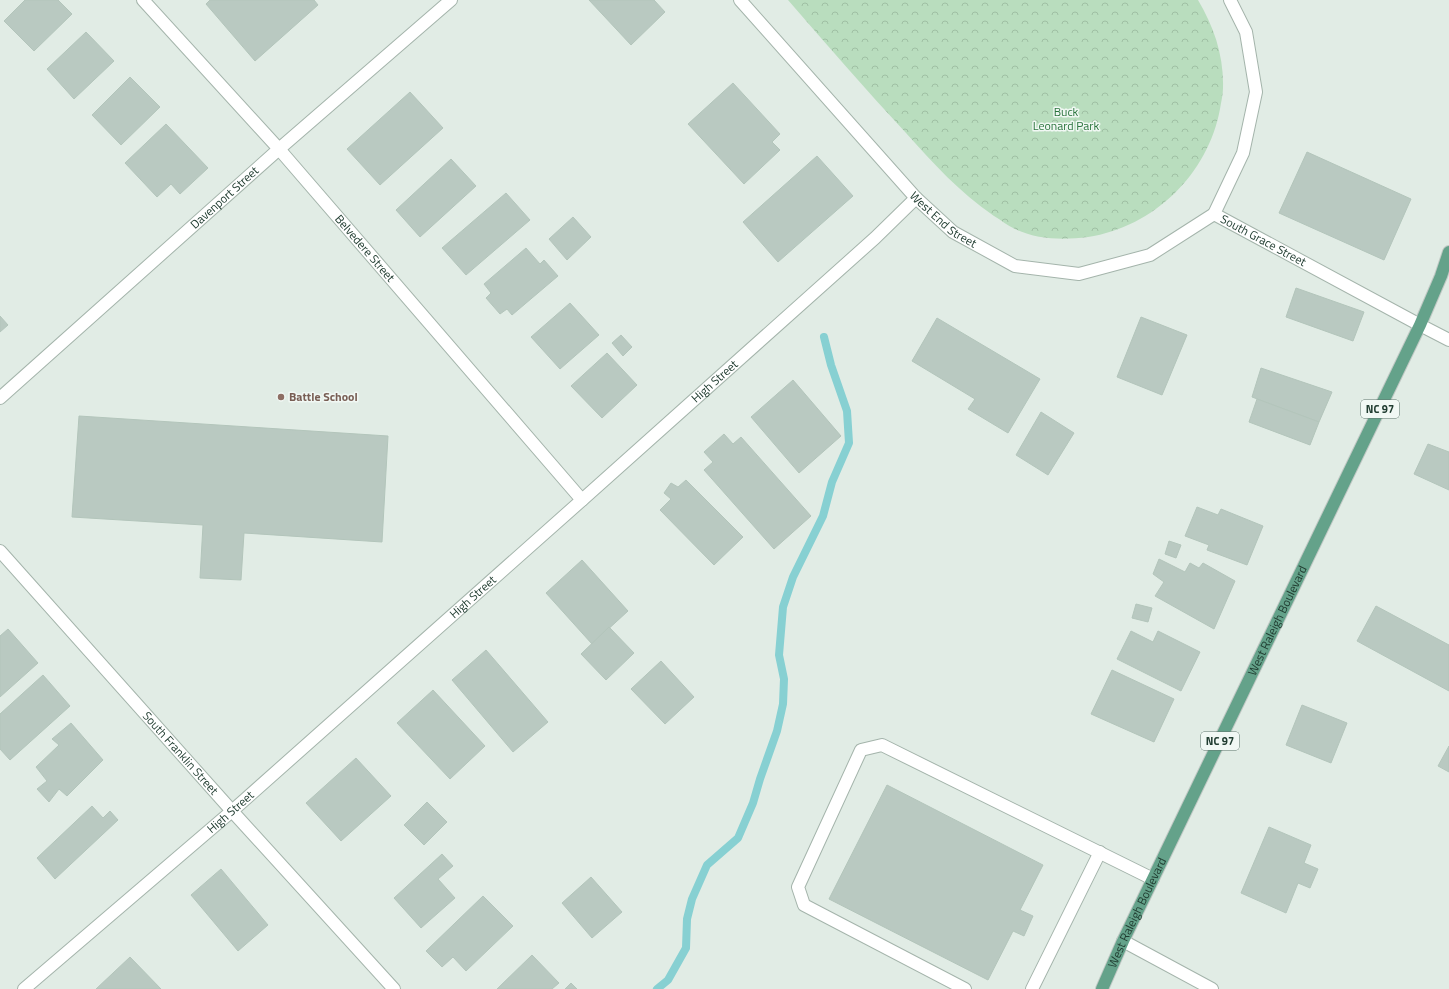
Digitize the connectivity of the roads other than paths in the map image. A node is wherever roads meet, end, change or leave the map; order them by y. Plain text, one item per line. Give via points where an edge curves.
1 (143, 0) edge
2 (451, 0) edge
3 (740, 0) edge
4 (1230, 0) edge
5 (279, 149) junction
6 (916, 198) junction
7 (1214, 214) junction
8 (1449, 252) edge
9 (1420, 325) junction
10 (1449, 340) edge
11 (0, 398) edge
12 (582, 500) junction
13 (0, 551) edge
14 (232, 811) junction
15 (1100, 852) junction
16 (1153, 878) junction
17 (1123, 941) junction
18 (24, 989) edge
19 (394, 989) edge
20 (965, 989) edge
21 (1032, 989) edge
22 (1102, 989) edge
23 (1212, 989) edge

1 - 5 street, Belvedere Street
2 - 5 street, Davenport Street
3 - 6 street, West End Street
4 - 7 street, South Grace Street via 1246,32 1256,92 1243,153
5 - 11 street, Davenport Street
5 - 12 street, Belvedere Street
6 - 7 street, West End Street via 953,232 1015,266 1079,274 1150,255
6 - 12 street, High Street via 875,238
7 - 9 street, South Grace Street
8 - 9 main road, West Raleigh Boulevard / NC 97
9 - 10 street, South Grace Street
9 - 16 main road, West Raleigh Boulevard / NC 97
12 - 14 street, High Street
13 - 14 street, South Franklin Street
14 - 18 street, High Street
14 - 19 street, South Franklin Street
15 - 16 street
15 - 20 street via 882,745 861,750 798,887 804,905
15 - 21 street
16 - 17 main road, West Raleigh Boulevard / NC 97
17 - 22 main road, West Raleigh Boulevard / NC 97
17 - 23 street

